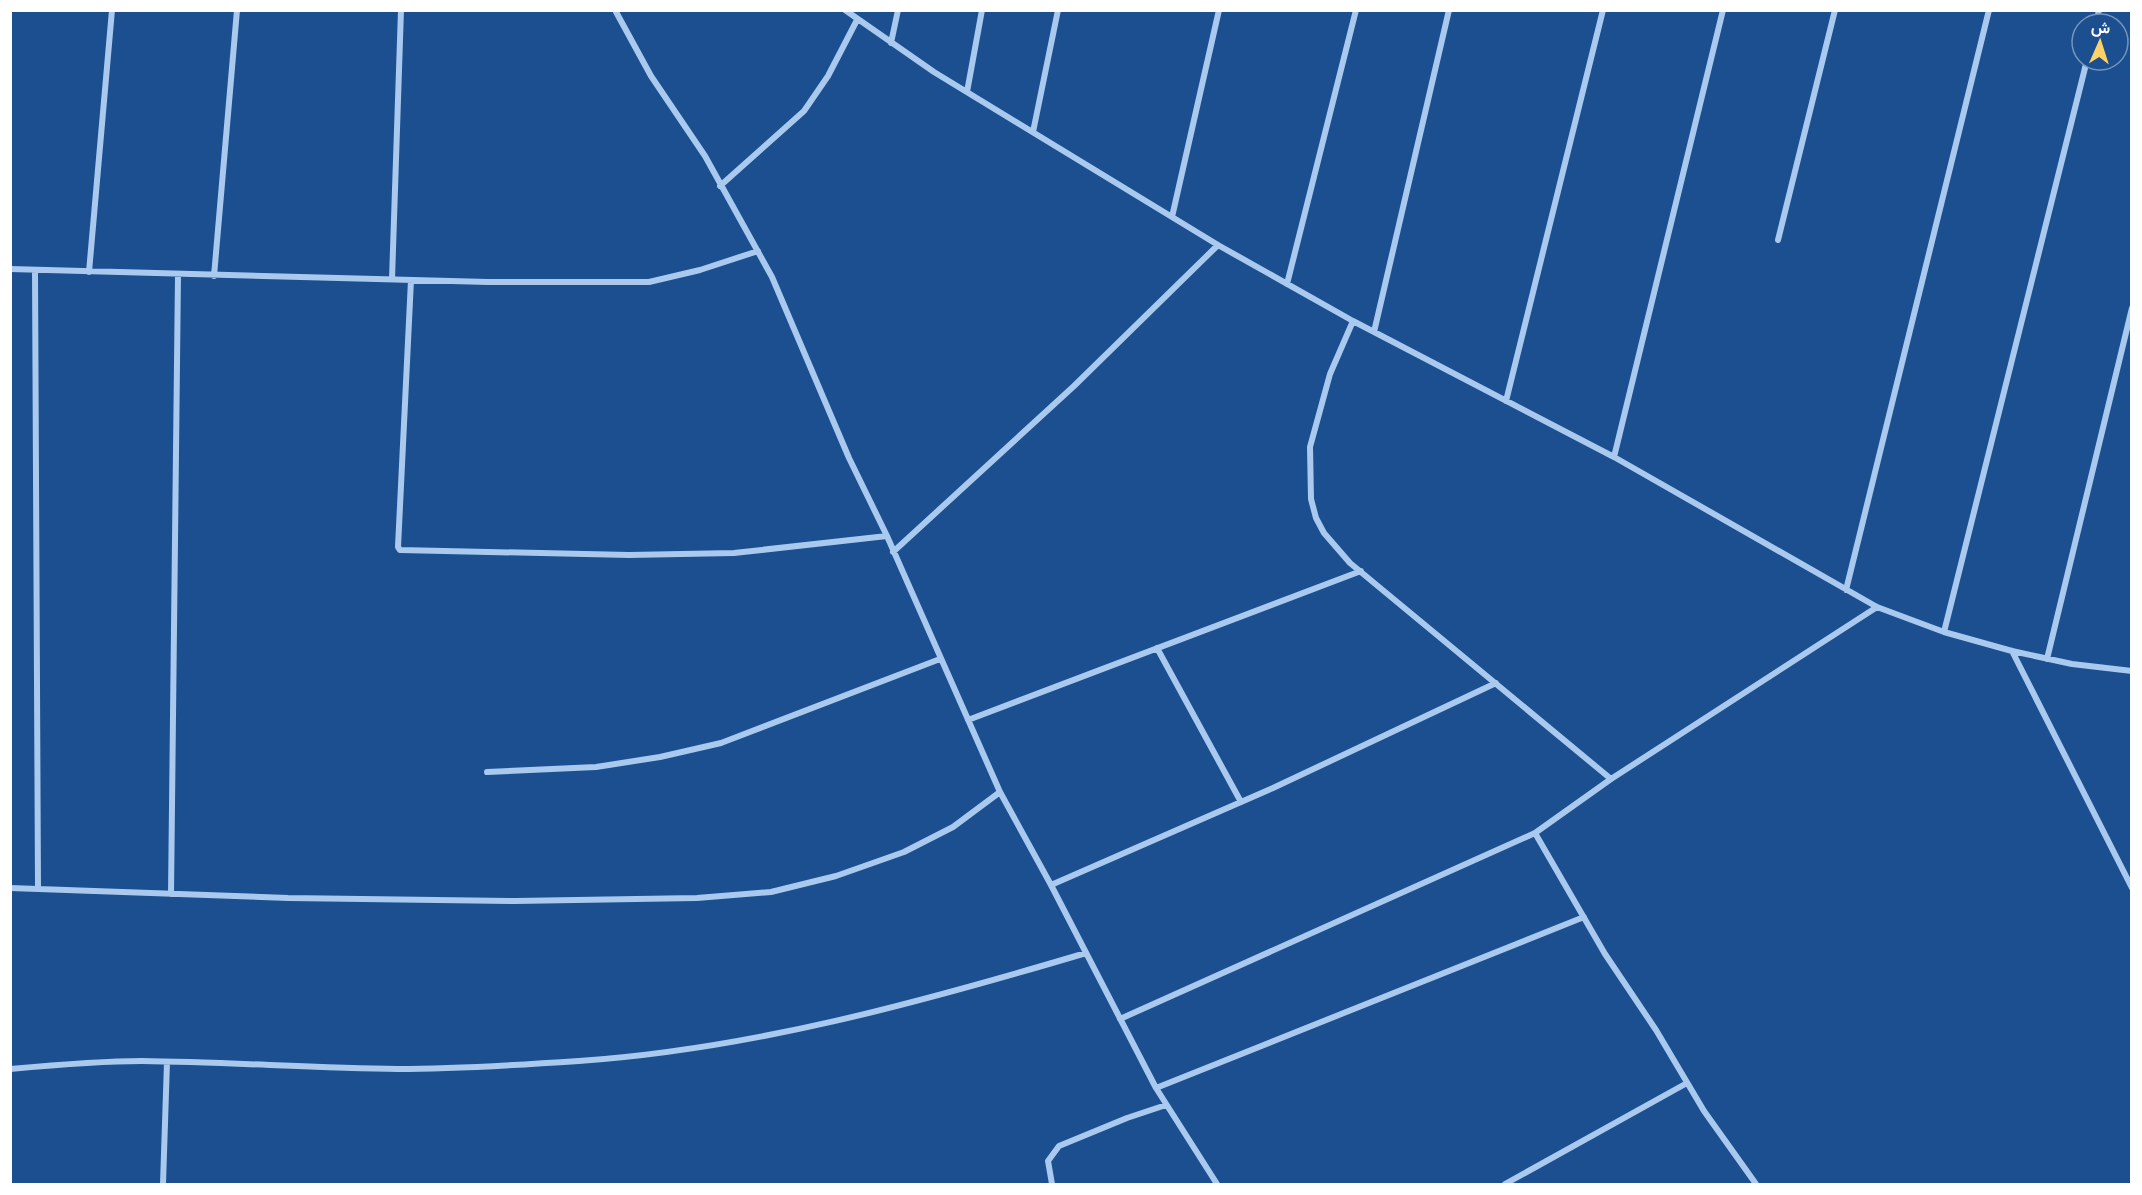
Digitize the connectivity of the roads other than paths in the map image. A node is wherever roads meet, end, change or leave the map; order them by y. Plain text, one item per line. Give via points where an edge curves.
1 (112, 10) edge
2 (237, 10) edge
3 (401, 10) edge
4 (615, 10) edge
5 (845, 10) edge
6 (898, 10) edge
7 (982, 10) edge
8 (1058, 10) edge
9 (1219, 10) edge
10 (1356, 10) edge
11 (1449, 10) edge
12 (1603, 10) edge
13 (1723, 10) edge
14 (1835, 10) edge
15 (1989, 10) edge
16 (857, 20) junction
17 (891, 43) junction
18 (2084, 72) edge
19 (967, 92) junction
20 (1033, 132) junction
21 (720, 186) junction
22 (1172, 217) junction
23 (1778, 240) dead end
24 (1218, 245) junction
25 (758, 251) junction
26 (10, 269) edge
27 (35, 270) junction
28 (89, 272) junction
29 (178, 275) junction
30 (214, 276) junction
31 (392, 279) junction
32 (411, 280) junction
33 (1287, 284) junction
34 (2132, 308) edge
35 (1353, 321) junction
36 (1374, 332) junction
37 (1506, 401) junction
38 (1614, 457) junction
39 (887, 536) junction
40 (893, 552) junction
41 (1361, 571) junction
42 (1846, 590) junction
43 (1877, 607) junction
44 (1944, 632) junction
45 (1157, 648) junction
46 (2012, 651) junction
47 (940, 659) junction
48 (2047, 659) junction
49 (2132, 671) edge
50 (1496, 683) junction
51 (968, 720) junction
52 (487, 772) dead end
53 (1611, 779) junction
54 (1000, 792) junction
55 (1241, 802) junction
56 (1535, 834) junction
57 (1051, 885) junction
58 (10, 888) edge
59 (38, 888) junction
60 (2132, 888) edge
61 (171, 894) junction
62 (1584, 917) junction
63 (1086, 953) junction
64 (1120, 1018) junction
65 (167, 1062) junction
66 (10, 1069) edge
67 (1687, 1083) junction
68 (1156, 1088) junction
69 (1166, 1105) junction
70 (163, 1185) edge
71 (1052, 1185) edge
72 (1217, 1185) edge
73 (1505, 1185) edge
74 (1756, 1185) edge

1 - 28 street
2 - 30 street
3 - 31 street
4 - 21 street
5 - 16 street
6 - 17 street
7 - 19 street
8 - 20 street
9 - 22 street
10 - 33 street
11 - 36 street
12 - 37 street
13 - 38 street
14 - 23 street
15 - 42 street
16 - 17 street
16 - 21 street via 828,76 804,111
17 - 19 street
18 - 44 street
19 - 20 street
20 - 22 street
21 - 25 street
22 - 24 street
24 - 33 street
24 - 40 street via 1074,386
25 - 32 street via 650,282
25 - 39 street
26 - 27 street
27 - 28 street
27 - 59 street
28 - 29 street
29 - 30 street
29 - 61 street
30 - 31 street
31 - 32 street
32 - 39 street via 400,550 734,553
33 - 35 street
34 - 48 street
35 - 36 street
35 - 41 street via 1330,374 1310,447 1311,499 1324,533
36 - 37 street
37 - 38 street
38 - 42 street
39 - 40 street
40 - 47 street
41 - 45 street
41 - 50 street
42 - 43 street
43 - 44 street
43 - 53 street
44 - 46 street
45 - 51 street
45 - 55 street
46 - 48 street
46 - 60 street
47 - 51 street
47 - 52 street via 721,743 596,767
48 - 49 street
50 - 53 street
50 - 55 street
51 - 54 street
53 - 56 street
54 - 57 street
54 - 61 street via 953,827 904,852 836,876 771,892 697,898 515,901
55 - 57 street
56 - 62 street
56 - 64 street
57 - 63 street
58 - 59 street
59 - 61 street
62 - 67 street
62 - 68 street
63 - 64 street
63 - 65 street via 877,1010 716,1046 648,1055 401,1069
64 - 68 street
65 - 66 street
65 - 70 street
67 - 73 street
67 - 74 street
68 - 69 street
69 - 71 street via 1059,1146 1048,1161
69 - 72 street

